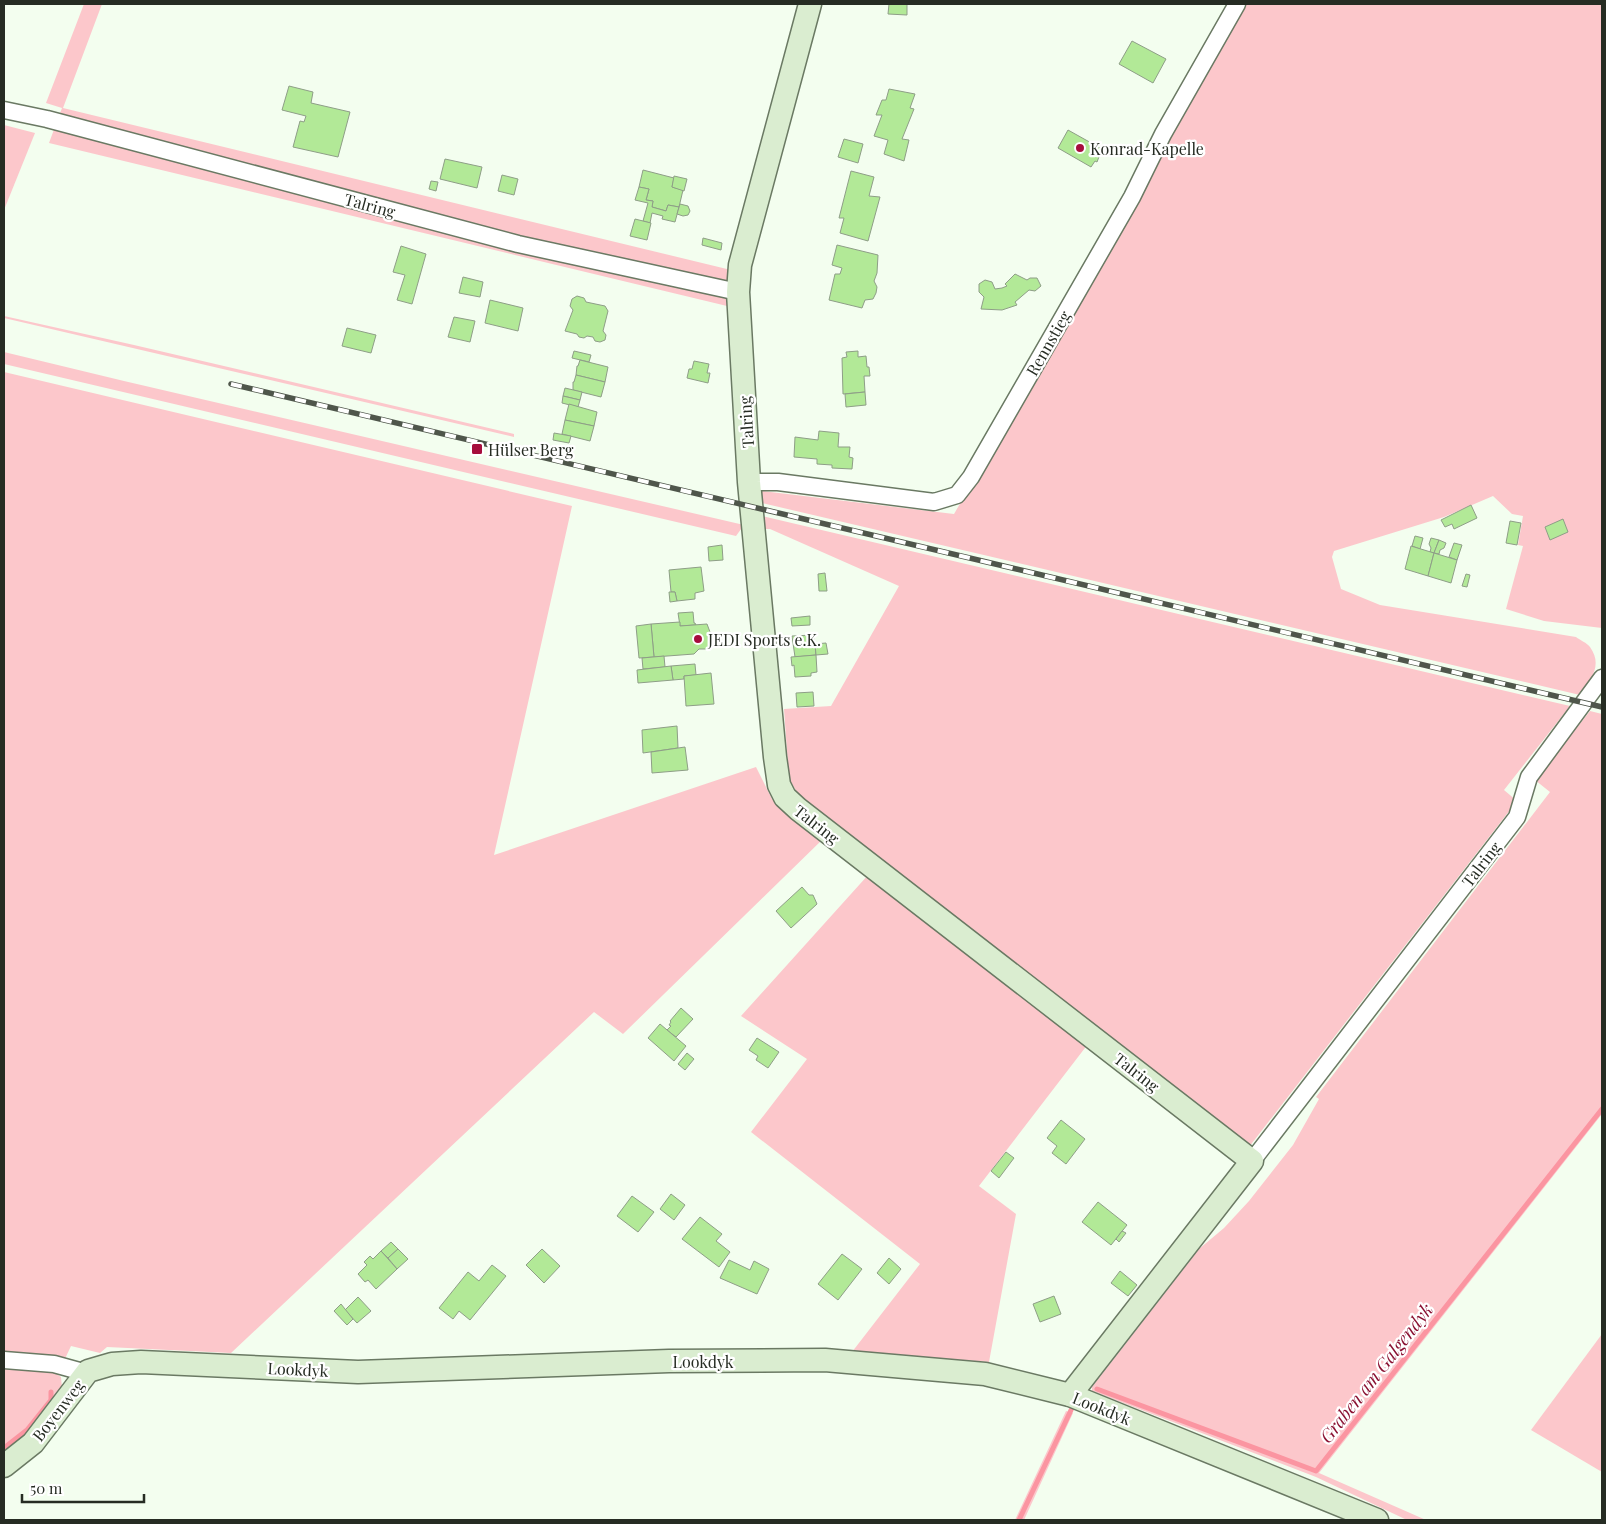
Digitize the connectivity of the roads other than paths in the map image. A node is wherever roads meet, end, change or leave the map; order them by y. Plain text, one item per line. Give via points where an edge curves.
1 (810, 4) edge
2 (1237, 4) edge
3 (4, 110) edge
4 (738, 292) junction
5 (749, 482) junction
6 (1602, 678) edge
7 (1252, 1161) junction
8 (4, 1360) edge
9 (88, 1371) junction
10 (1070, 1395) junction
11 (4, 1466) edge
12 (1377, 1520) edge

1 - 4 street, Talring via 740,265
2 - 5 street, Rennstieg via 1163,134 1132,197 970,477 956,495 934,502 778,482
3 - 4 street, Talring via 518,244
4 - 5 street, Talring
5 - 7 street, Talring via 775,757 779,785 785,797
6 - 7 street, Talring via 1528,777 1517,817
7 - 10 street, Talring
8 - 9 street, Lookdyk via 54,1364
9 - 10 street, Lookdyk via 112,1364 142,1362 358,1372 669,1361 824,1360 985,1374
9 - 11 street, Boyenweg via 33,1443
10 - 12 street, Lookdyk

